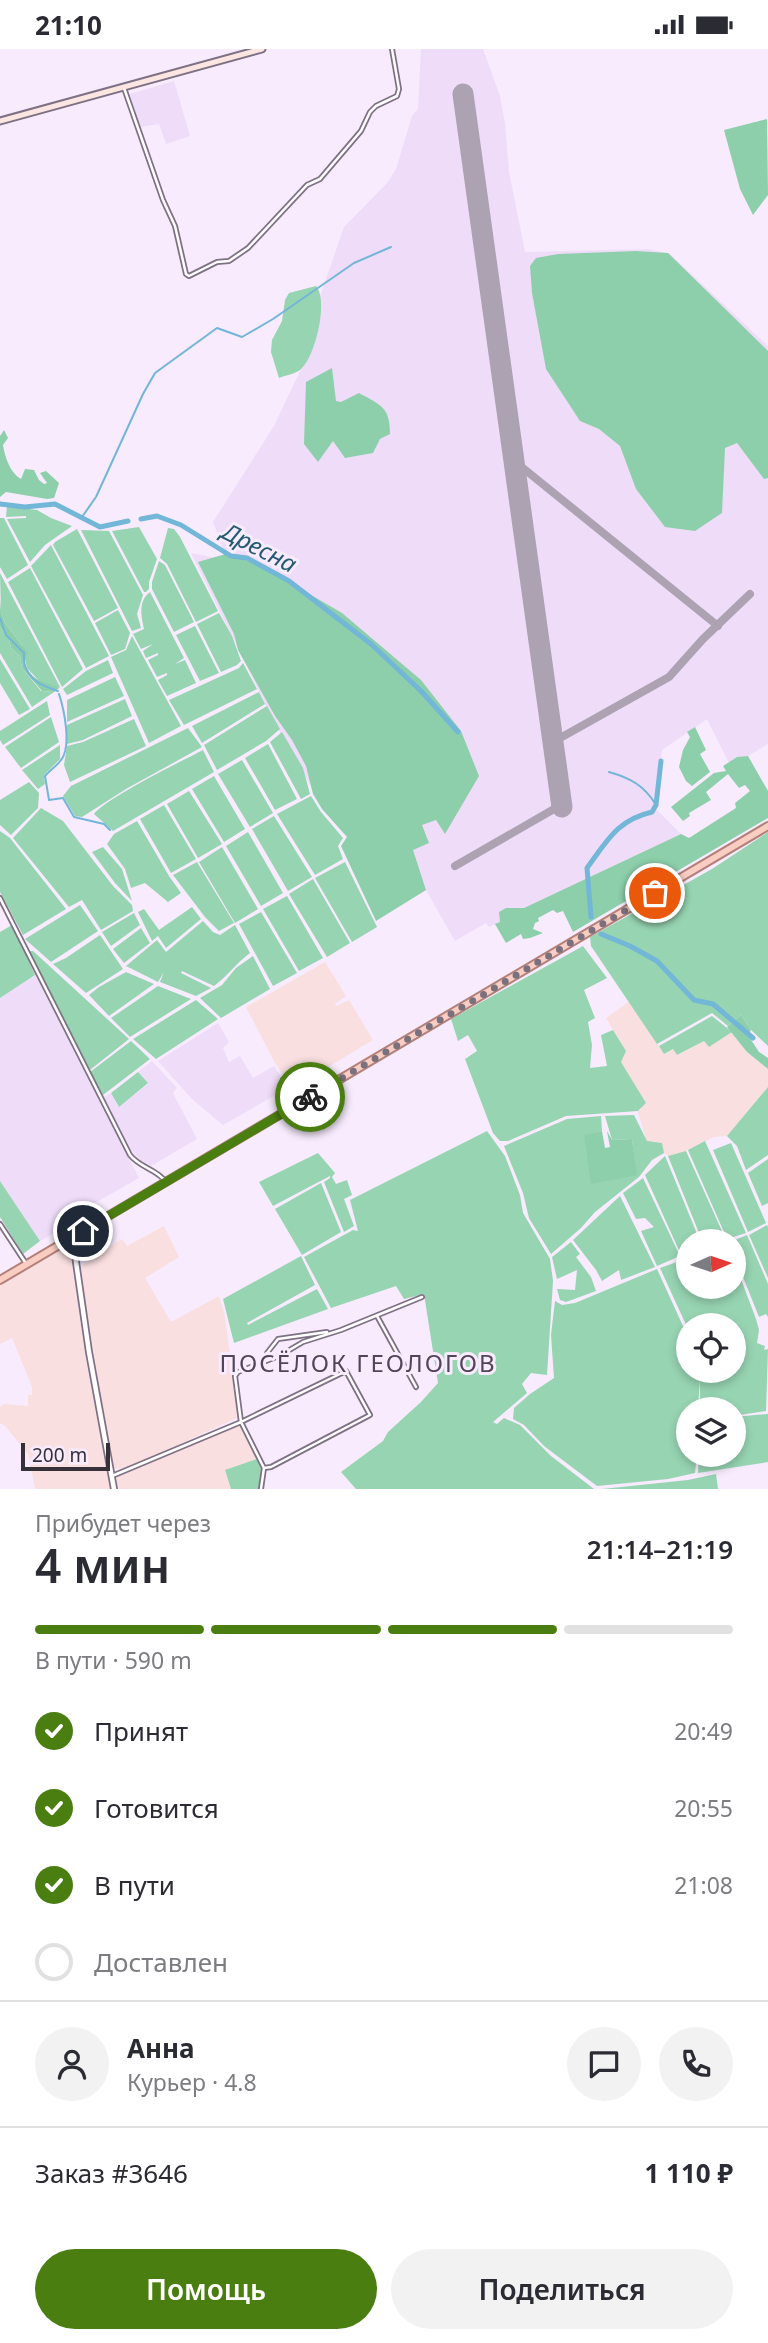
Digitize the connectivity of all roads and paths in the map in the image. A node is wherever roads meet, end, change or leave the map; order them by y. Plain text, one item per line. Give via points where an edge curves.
1 (262, 49) edge
2 (392, 49) edge
3 (124, 87) junction
4 (0, 121) edge
5 (768, 826) edge
6 (0, 898) edge
7 (166, 1182) junction
8 (0, 1224) edge
9 (69, 1238) junction
10 (27, 1264) junction
11 (0, 1280) edge
12 (422, 1297) dead end
13 (377, 1316) junction
14 (336, 1331) junction
15 (270, 1359) junction
16 (416, 1387) dead end
17 (241, 1422) junction
18 (264, 1468) junction
19 (112, 1476) junction
20 (114, 1489) edge
21 (261, 1489) edge

1 - 3 main road
2 - 3 street via 397,96 370,112 361,131 320,179 307,185 248,248 229,261 189,276
3 - 4 main road
5 - 7 main road
6 - 7 street via 130,1155
7 - 9 main road
8 - 10 street
9 - 10 main road
9 - 19 street
10 - 11 main road
12 - 13 street
13 - 14 street
13 - 16 street
14 - 15 street
14 - 15 street via 278,1339 267,1353
15 - 17 street via 235,1376
17 - 18 street
17 - 18 street via 346,1371 370,1415
17 - 19 street
18 - 21 street
19 - 20 street

